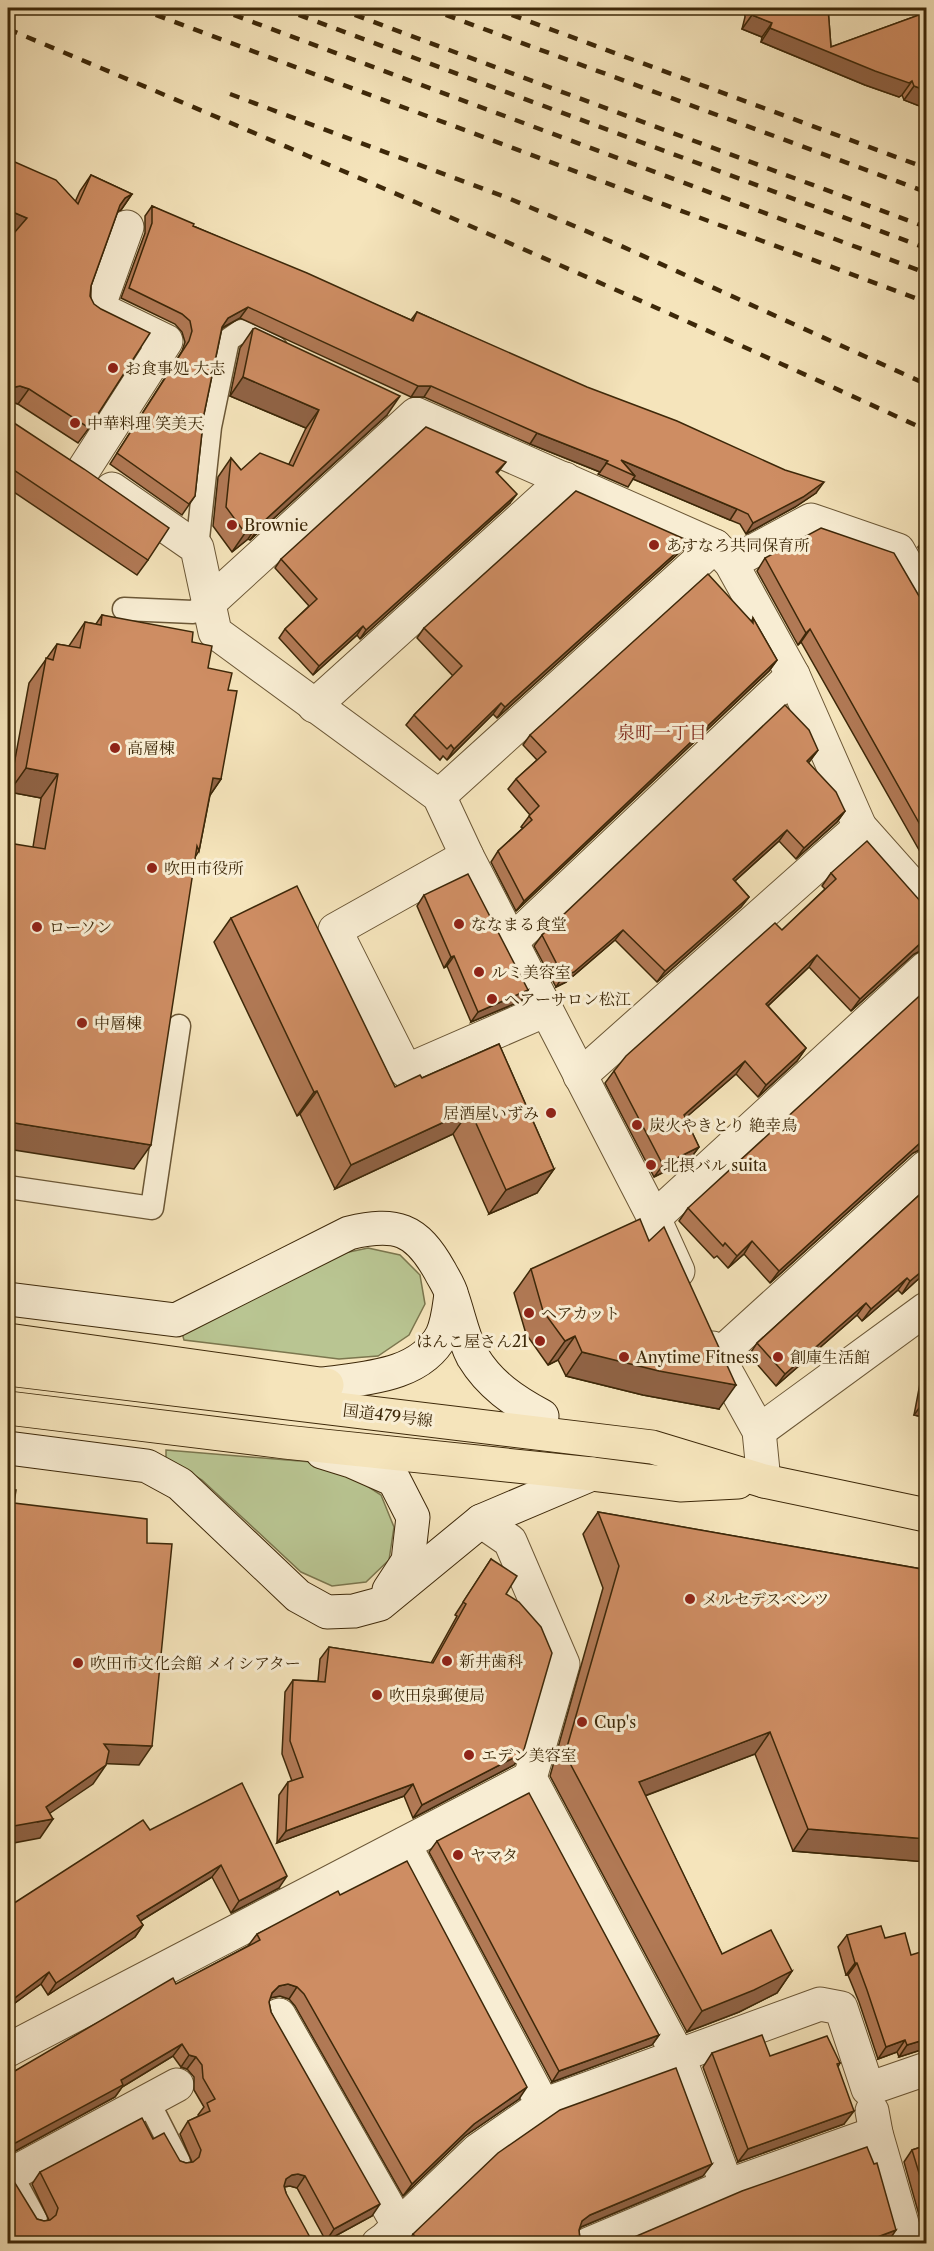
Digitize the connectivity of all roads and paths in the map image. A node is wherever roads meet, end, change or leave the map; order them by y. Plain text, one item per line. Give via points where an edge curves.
1 (127, 227) dead end
2 (293, 356) edge
3 (55, 451) edge
4 (84, 469) junction
5 (565, 479) junction
6 (197, 548) junction
7 (723, 554) junction
8 (927, 598) edge
9 (209, 603) junction
10 (124, 609) dead end
11 (793, 675) junction
12 (314, 706) junction
13 (439, 796) junction
14 (860, 827) junction
15 (467, 856) junction
16 (927, 901) edge
17 (511, 942) junction
18 (927, 968) edge
19 (546, 1010) junction
20 (179, 1026) dead end
21 (580, 1076) junction
22 (927, 1167) edge
23 (8, 1187) edge
24 (654, 1218) junction
25 (451, 1293) junction
26 (688, 1293) edge
27 (8, 1299) edge
28 (927, 1309) edge
29 (702, 1325) edge
30 (8, 1340) edge
31 (717, 1357) junction
32 (8, 1369) edge
33 (323, 1384) junction
34 (8, 1408) edge
35 (542, 1416) junction
36 (759, 1431) junction
37 (285, 1442) junction
38 (651, 1447) junction
39 (8, 1448) edge
40 (592, 1474) junction
41 (764, 1481) junction
42 (927, 1515) edge
43 (481, 1521) junction
44 (380, 1604) junction
45 (530, 1778) junction
46 (404, 1844) junction
47 (279, 2015) dead end
48 (8, 2050) edge
49 (679, 2057) junction
50 (927, 2069) edge
51 (177, 2085) dead end
52 (867, 2089) junction
53 (148, 2101) junction
54 (543, 2105) junction
55 (876, 2133) junction
56 (179, 2162) edge
57 (9, 2175) edge
58 (727, 2186) junction
59 (36, 2220) edge
60 (388, 2238) edge
61 (589, 2244) edge
62 (908, 2244) edge

1 - 4 street via 98,308 166,341
2 - 6 lane via 241,331 228,340 210,426
3 - 4 street
4 - 6 street
5 - 7 street
5 - 9 street via 406,409
5 - 12 street
6 - 9 street
7 - 8 street via 811,520 898,550
7 - 11 street
7 - 13 street
9 - 10 lane via 193,612
9 - 12 street via 215,632
11 - 14 street
11 - 17 street
12 - 13 street
13 - 15 street
14 - 16 street
14 - 21 street
15 - 17 street
15 - 19 street via 335,930 406,1071
17 - 19 street
18 - 24 street
19 - 21 street
20 - 23 lane via 152,1208
21 - 24 street
22 - 31 street
24 - 26 street
25 - 27 street via 429,1251 409,1233 372,1228 349,1233 176,1320
25 - 33 street via 441,1336 414,1363 392,1373
25 - 35 street via 473,1356 491,1381 511,1400
28 - 36 street
29 - 31 street
30 - 33 highway
31 - 36 street
32 - 38 highway, 国道479号線
33 - 35 highway
34 - 37 highway, 国道479号線
35 - 38 highway
36 - 41 street
37 - 40 highway, 国道479号線
37 - 44 street via 351,1461 393,1480 413,1517 408,1562
38 - 41 highway, 国道479号線
39 - 44 street via 147,1466 180,1484 298,1596 327,1612 354,1611
40 - 41 highway, 国道479号線 via 680,1485
40 - 43 street
41 - 42 highway, 国道479号線
43 - 44 street
43 - 45 street via 510,1541 563,1664
45 - 46 street
45 - 49 street
46 - 48 street
46 - 54 street
47 - 60 street
49 - 52 street via 820,2004 841,2008
49 - 54 street
49 - 58 street
50 - 52 street
51 - 53 street
52 - 55 street
53 - 56 lane
53 - 57 street
54 - 60 street via 478,2150
55 - 58 street
55 - 62 street
57 - 59 lane
58 - 61 street

